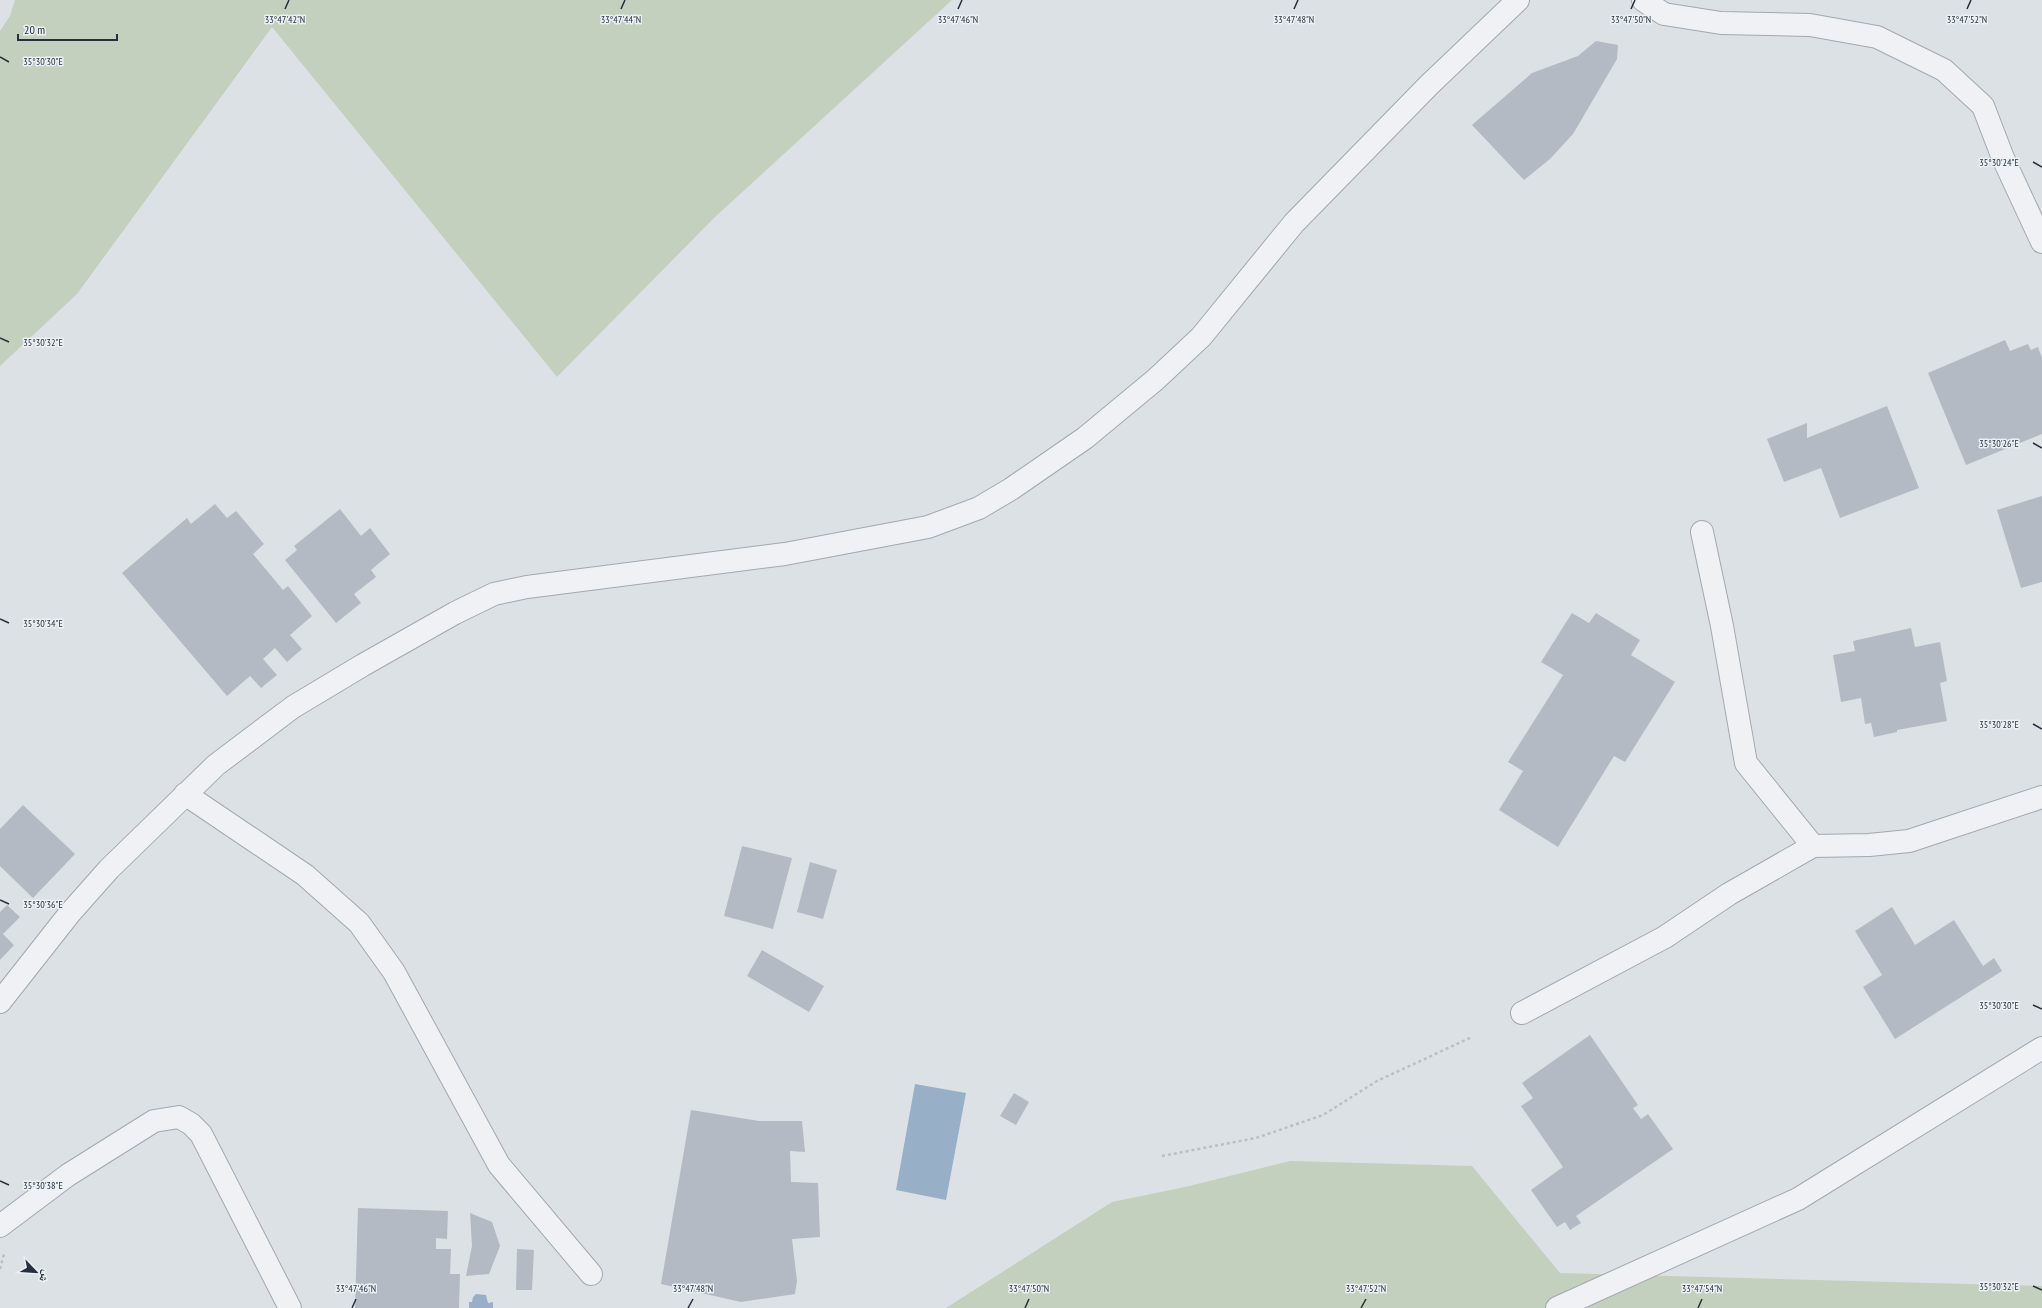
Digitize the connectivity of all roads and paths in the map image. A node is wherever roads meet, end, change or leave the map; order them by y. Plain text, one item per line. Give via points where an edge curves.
1 (1518, 0) edge
2 (1643, 0) edge
3 (2042, 242) edge
4 (1702, 532) dead end
5 (185, 794) junction
6 (2042, 797) edge
7 (1812, 846) junction
8 (0, 1002) edge
9 (1522, 1013) dead end
10 (1472, 1037) dead end
11 (2042, 1048) edge
12 (1162, 1156) dead end
13 (0, 1226) edge
14 (591, 1274) dead end
15 (290, 1308) edge
16 (1556, 1308) edge

1 - 5 street via 1428,85 1294,223 1201,337 1155,380 1085,438 979,508 928,527 785,554 527,587 494,594 448,616 293,707 216,765
2 - 3 street via 1664,14 1720,22 1810,24 1877,37 1944,70 1983,106 2003,158
4 - 7 street via 1722,626 1746,764
5 - 8 street via 108,869
5 - 14 street via 305,875 359,923 394,972 499,1165
6 - 7 street via 1909,841
7 - 9 street via 1729,894 1665,937
10 - 12 path via 1377,1081 1323,1115 1256,1138
11 - 16 street via 1798,1200
13 - 15 street via 68,1175 154,1121 179,1117 201,1134

